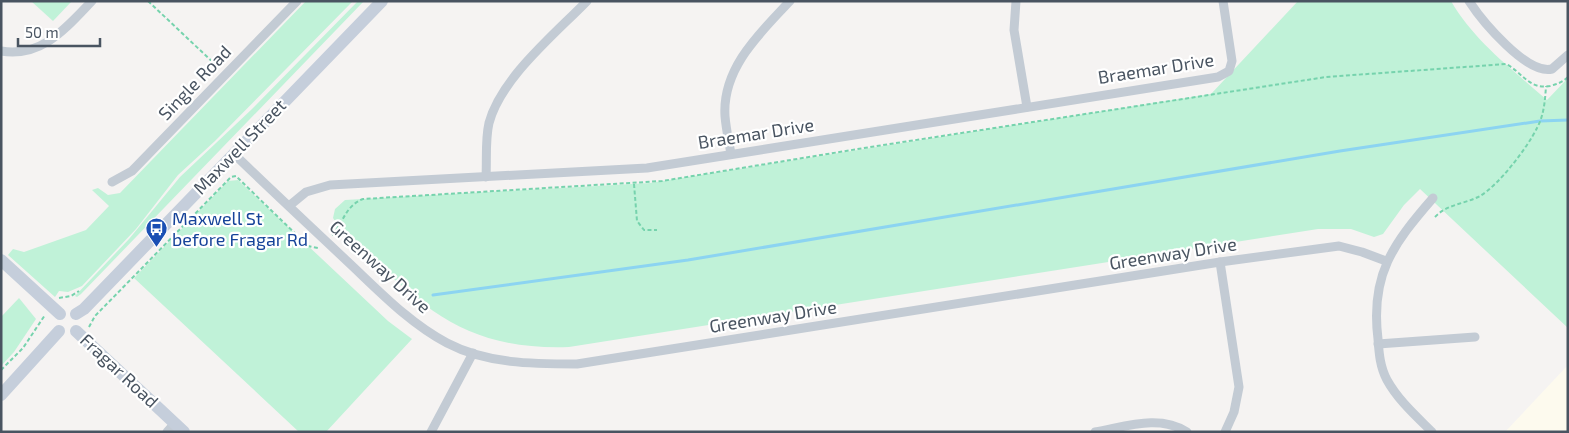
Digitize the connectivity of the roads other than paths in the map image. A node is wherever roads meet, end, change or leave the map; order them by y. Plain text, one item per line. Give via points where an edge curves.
1 (92, 1) edge
2 (297, 1) edge
3 (382, 1) edge
4 (587, 1) edge
5 (790, 1) edge
6 (1016, 1) edge
7 (1223, 1) edge
8 (1469, 1) edge
9 (1, 51) edge
10 (1568, 56) edge
11 (1027, 107) junction
12 (234, 153) junction
13 (731, 154) junction
14 (486, 177) junction
15 (112, 182) dead end
16 (1433, 198) dead end
17 (289, 206) junction
18 (1, 260) edge
19 (1386, 261) junction
20 (1220, 262) junction
21 (60, 314) junction
22 (76, 314) junction
23 (82, 329) junction
24 (59, 331) junction
25 (1475, 337) dead end
26 (1378, 344) junction
27 (473, 353) junction
28 (1, 395) edge
29 (176, 429) edge
30 (1426, 430) edge
31 (431, 432) edge
32 (1095, 432) edge
33 (1187, 432) edge
34 (1224, 432) edge

1 - 9 street via 47,44 26,51
2 - 15 street, Single Road via 132,171
3 - 12 main road, Maxwell Street
4 - 14 street via 517,74 499,99 488,134
5 - 13 street via 748,46 735,71 726,104
6 - 11 street via 1014,30
7 - 11 street, Braemar Drive via 1232,61 1229,71 1218,77
8 - 10 street via 1491,30 1531,65 1548,70
11 - 13 street, Braemar Drive
12 - 17 street, Greenway Drive
12 - 22 main road, Maxwell Street
13 - 14 street, Braemar Drive via 646,168
14 - 17 street, Braemar Drive via 323,186 306,192
16 - 19 street via 1404,231
17 - 27 street, Greenway Drive via 411,320 447,343
18 - 21 main road
19 - 20 street, Greenway Drive via 1338,246
19 - 26 street via 1377,299
20 - 27 street, Greenway Drive via 577,364 518,362
20 - 34 street via 1239,387 1234,412
21 - 22 main road via 66,311
21 - 24 main road via 56,320
22 - 23 main road
23 - 24 main road via 66,335
23 - 29 main road, Fragar Road
24 - 28 main road
25 - 26 street
26 - 30 street via 1381,366 1388,381
27 - 31 street
32 - 33 street via 1161,422

